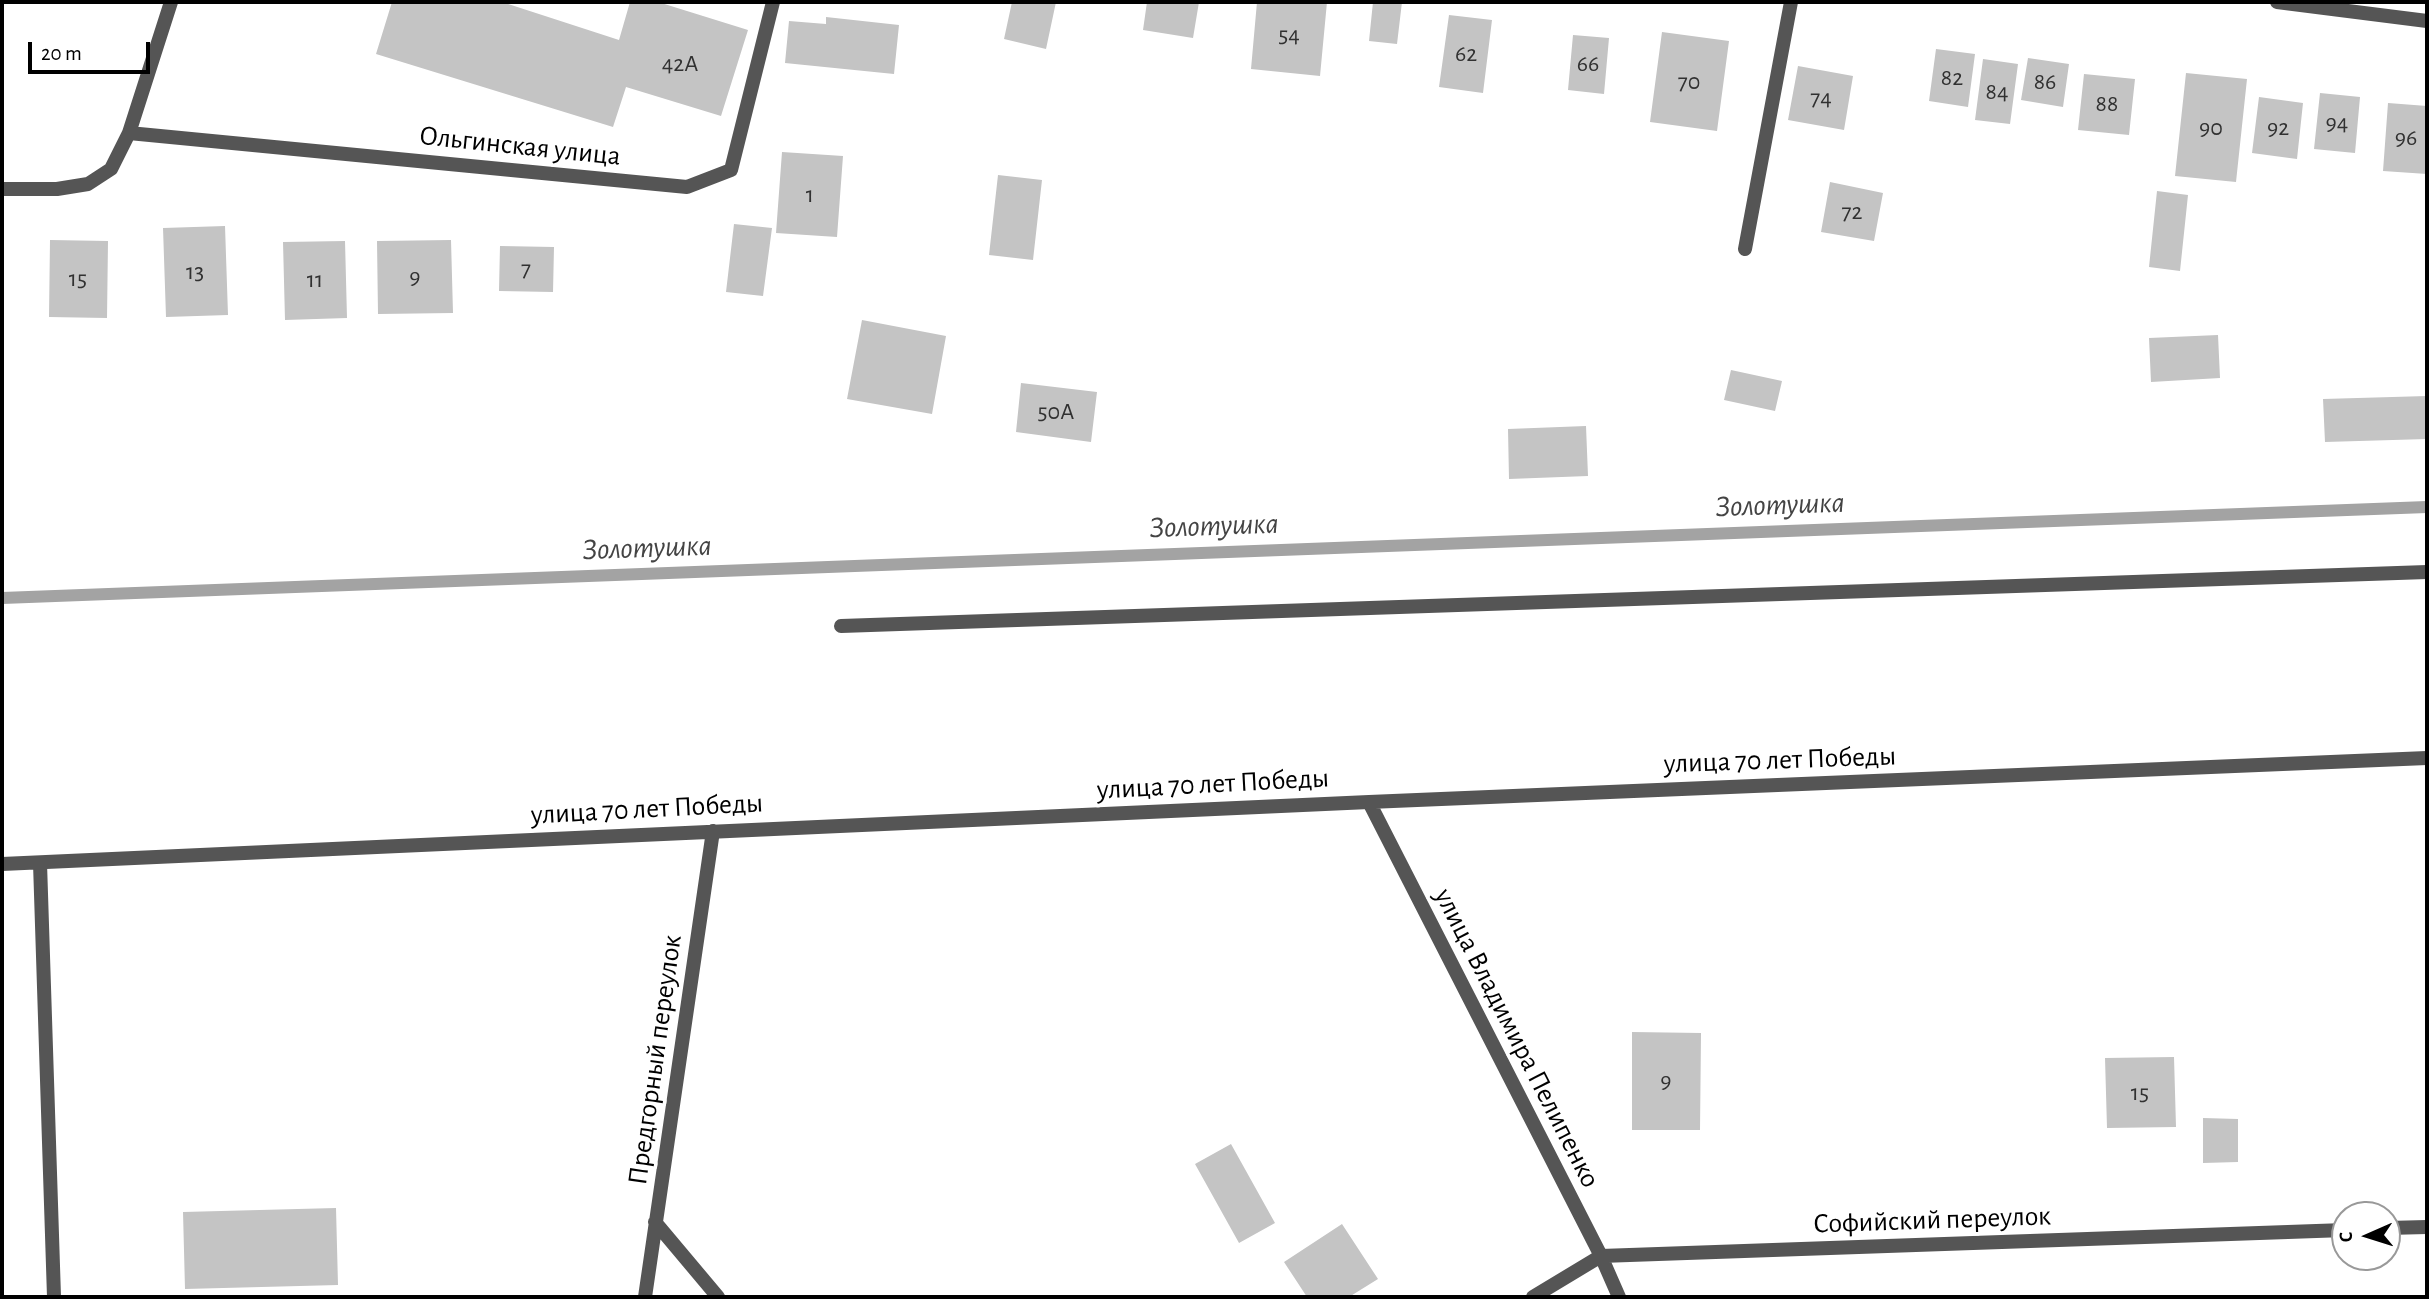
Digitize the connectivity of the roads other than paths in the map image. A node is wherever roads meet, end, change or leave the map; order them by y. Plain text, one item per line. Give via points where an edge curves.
1 (172, 2) edge
2 (773, 2) edge
3 (1791, 2) edge
4 (2277, 2) edge
5 (2427, 21) edge
6 (129, 133) junction
7 (2, 188) edge
8 (1745, 248) dead end
9 (2427, 572) edge
10 (841, 626) dead end
11 (2427, 758) edge
12 (1369, 802) junction
13 (713, 831) junction
14 (40, 863) junction
15 (2, 864) edge
16 (655, 1222) junction
17 (2427, 1227) edge
18 (2401, 1228) edge
19 (2331, 1230) edge
20 (1601, 1256) junction
21 (54, 1297) edge
22 (645, 1297) edge
23 (718, 1297) edge
24 (1533, 1297) edge
25 (1619, 1297) edge

1 - 6 street
2 - 6 street, Ольгинская улица via 731,170 687,187
3 - 8 street
4 - 5 street
6 - 7 street via 111,169 88,184 57,189
9 - 10 street
11 - 12 street, улица 70 лет Победы
12 - 13 street, улица 70 лет Победы
12 - 20 street, улица Владимира Пелипенко
13 - 14 street, улица 70 лет Победы
13 - 16 street, Предгорный переулок
14 - 15 street, улица 70 лет Победы
14 - 21 street
16 - 22 street, Предгорный переулок
16 - 23 street
17 - 18 street
19 - 20 street, Софийский переулок
20 - 24 street, Софийский переулок
20 - 25 street, улица Владимира Пелипенко

